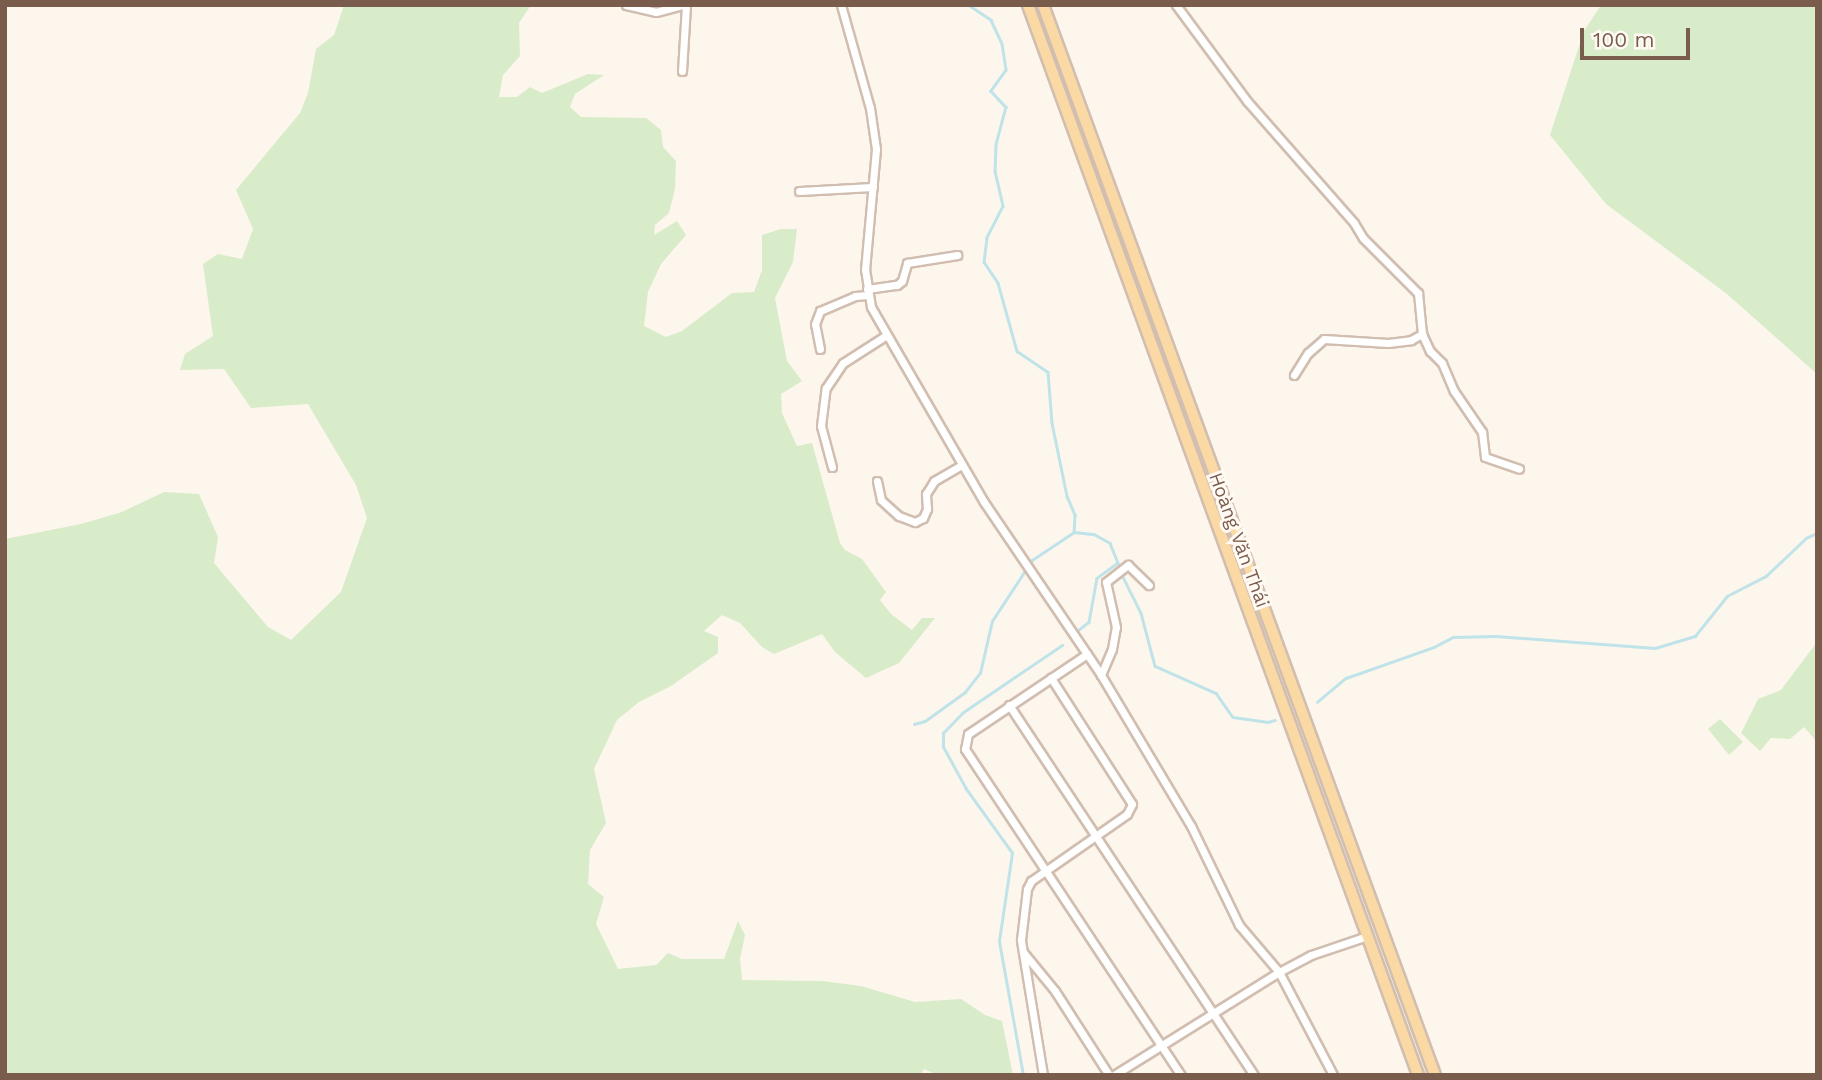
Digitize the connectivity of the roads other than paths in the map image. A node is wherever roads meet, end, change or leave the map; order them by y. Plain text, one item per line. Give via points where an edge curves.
1 (626, 5) edge
2 (685, 5) edge
3 (841, 5) edge
4 (1027, 5) edge
5 (1043, 5) edge
6 (1176, 5) edge
7 (682, 71) dead end
8 (873, 187) junction
9 (799, 191) dead end
10 (957, 255) dead end
11 (867, 292) junction
12 (1422, 334) junction
13 (885, 336) junction
14 (820, 349) dead end
15 (1294, 375) dead end
16 (962, 465) junction
17 (832, 467) dead end
18 (1519, 469) dead end
19 (877, 481) dead end
20 (1149, 585) dead end
21 (1087, 654) junction
22 (1101, 675) junction
23 (1051, 678) junction
24 (1009, 705) junction
25 (1097, 836) junction
26 (1047, 870) junction
27 (1381, 931) junction
28 (1367, 936) junction
29 (1023, 952) junction
30 (1279, 972) junction
31 (1213, 1011) junction
32 (1161, 1044) junction
33 (1043, 1075) edge
34 (1109, 1075) edge
35 (1114, 1075) edge
36 (1181, 1075) edge
37 (1254, 1075) edge
38 (1333, 1075) edge
39 (1418, 1075) edge
40 (1435, 1075) edge

1 - 2 street via 656,12
2 - 7 street
3 - 8 street via 870,108 876,149
4 - 28 main road, Hoàng Văn Thái
5 - 27 main road, Hoàng Văn Thái
6 - 12 street via 1247,101 1363,238 1418,293
8 - 9 street
8 - 11 street
10 - 11 street via 907,263 897,285
11 - 13 street
11 - 14 street via 820,311 815,324
12 - 15 street via 1388,343 1324,339
12 - 18 street via 1482,432 1485,457
13 - 16 street
13 - 17 street via 843,363 826,387 821,426
16 - 19 street via 934,481 926,494 923,518 915,522 899,516 881,500
16 - 21 street
20 - 22 street via 1128,565 1108,578 1116,627
21 - 22 street
21 - 23 street
22 - 30 street via 1191,827 1238,925
23 - 24 street
23 - 25 street via 1131,800 1128,814
24 - 25 street
24 - 26 street via 968,734 965,749
25 - 26 street
25 - 31 street
26 - 29 street via 1027,889
26 - 32 street
27 - 28 main road
27 - 40 main road, Hoàng Văn Thái
28 - 30 street via 1311,955
28 - 39 main road, Hoàng Văn Thái
29 - 33 street
29 - 34 street via 1055,991
30 - 31 street
30 - 38 street
31 - 32 street
31 - 37 street
32 - 35 street
32 - 36 street

